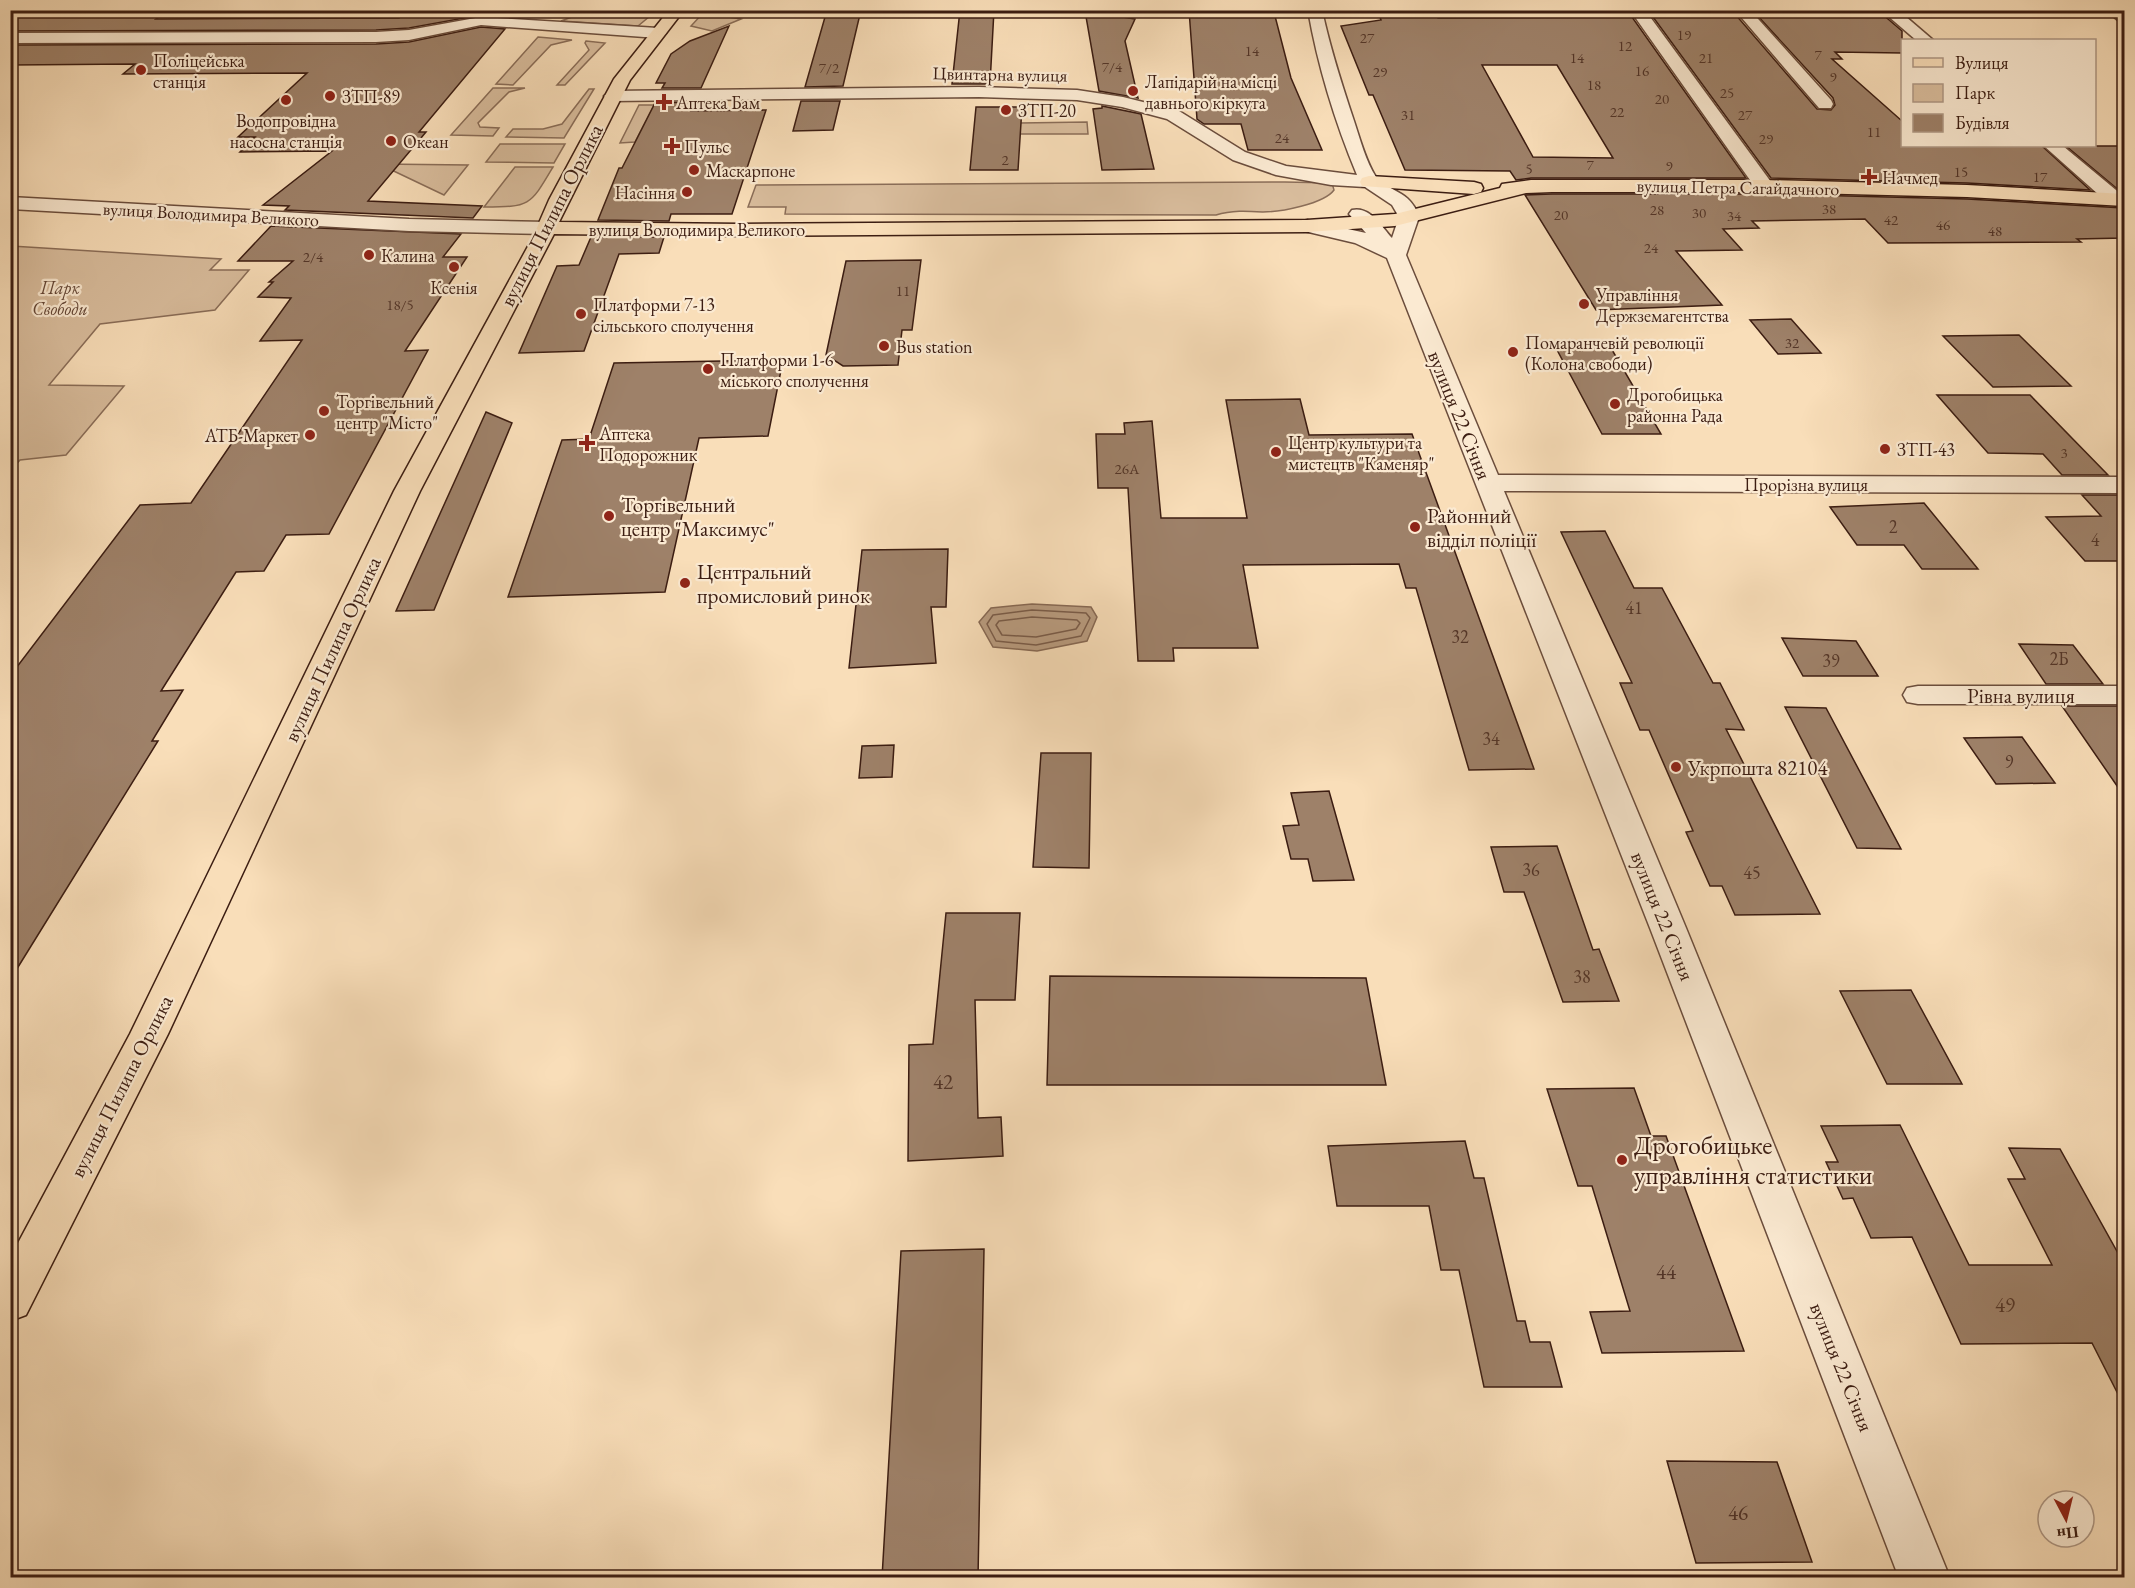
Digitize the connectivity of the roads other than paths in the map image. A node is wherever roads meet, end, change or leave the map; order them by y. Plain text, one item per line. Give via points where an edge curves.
1 (677, 10) edge
2 (1315, 10) edge
3 (1637, 10) edge
4 (1742, 10) edge
5 (1888, 10) edge
6 (2113, 10) edge
7 (2124, 18) edge
8 (658, 33) junction
9 (10, 38) edge
10 (1924, 39) edge
11 (612, 96) junction
12 (1825, 104) dead end
13 (2054, 147) edge
14 (1370, 182) junction
15 (1531, 186) junction
16 (1764, 186) junction
17 (1506, 188) junction
18 (2120, 199) edge
19 (10, 203) edge
20 (1366, 211) junction
21 (1402, 213) junction
22 (1240, 226) junction
23 (1307, 226) junction
24 (547, 228) junction
25 (1396, 255) junction
26 (1487, 483) junction
27 (2124, 485) edge
28 (1918, 695) dead end
29 (2124, 695) edge
30 (10, 1302) edge
31 (1925, 1578) edge

1 - 8 main road, вулиця Пилипа Орлика
2 - 14 street via 1323,50 1352,142
3 - 16 street
4 - 12 street
5 - 10 street
6 - 7 street
8 - 9 street via 482,21 376,38
8 - 11 main road, вулиця Пилипа Орлика
11 - 14 street, Цвинтарна вулиця via 969,92 1077,95 1173,115 1239,156 1282,171
11 - 24 main road, вулиця Пилипа Орлика
13 - 18 street
14 - 17 main road
14 - 20 street
14 - 21 street
15 - 16 main road, вулиця Петра Сагайдачного
15 - 17 main road
15 - 21 main road
16 - 18 main road, вулиця Петра Сагайдачного
17 - 21 main road
19 - 24 street, вулиця Володимира Великого via 409,225
20 - 21 main road
20 - 22 main road
20 - 23 main road
20 - 25 street
21 - 25 street
22 - 23 main road
22 - 24 main road, вулиця Володимира Великого
23 - 25 street via 1361,238
24 - 30 main road, вулиця Пилипа Орлика via 407,491 149,1034
25 - 26 street, вулиця 22 Січня
26 - 27 street, Прорізна вулиця
26 - 31 street, вулиця 22 Січня
28 - 29 street, Рівна вулиця

